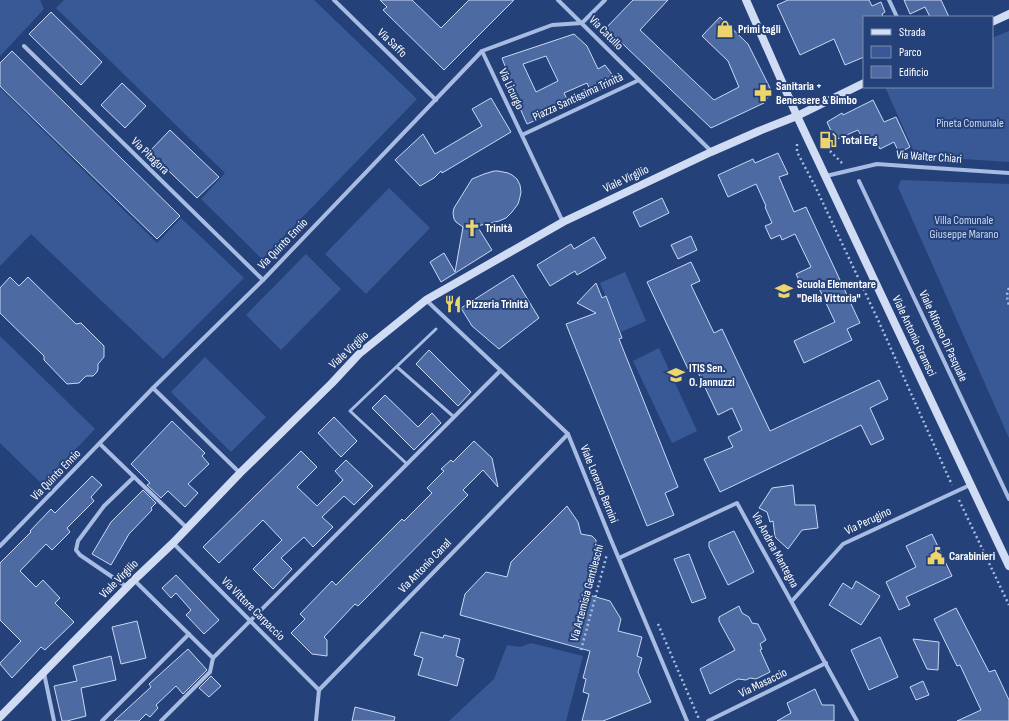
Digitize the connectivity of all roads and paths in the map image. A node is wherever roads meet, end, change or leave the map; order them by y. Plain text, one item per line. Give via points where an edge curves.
1 (334, 0) edge
2 (558, 0) edge
3 (605, 0) edge
4 (746, 0) edge
5 (889, 0) edge
6 (1009, 14) edge
7 (897, 16) edge
8 (993, 22) edge
9 (582, 23) junction
10 (24, 46) dead end
11 (482, 51) junction
12 (639, 80) junction
13 (863, 83) edge
14 (436, 100) junction
15 (797, 116) junction
16 (522, 135) junction
17 (797, 138) dead end
18 (711, 152) junction
19 (1009, 173) edge
20 (826, 176) junction
21 (860, 181) dead end
22 (563, 222) junction
23 (263, 280) junction
24 (1009, 288) edge
25 (426, 300) junction
26 (1009, 305) edge
27 (436, 329) dead end
28 (397, 367) junction
29 (500, 371) junction
30 (153, 388) junction
31 (454, 417) junction
32 (568, 434) junction
33 (100, 444) junction
34 (407, 464) junction
35 (240, 473) junction
36 (134, 477) junction
37 (971, 484) junction
38 (955, 492) junction
39 (1009, 499) edge
40 (187, 528) junction
41 (611, 540) junction
42 (173, 543) junction
43 (0, 546) edge
44 (619, 558) junction
45 (1009, 566) edge
46 (134, 580) junction
47 (128, 587) junction
48 (792, 601) junction
49 (1009, 605) edge
50 (250, 621) junction
51 (189, 634) junction
52 (581, 650) dead end
53 (213, 658) junction
54 (826, 663) junction
55 (44, 672) junction
56 (319, 690) junction
57 (1, 713) edge
58 (54, 721) edge
59 (102, 721) edge
60 (161, 721) edge
61 (316, 721) edge
62 (687, 721) edge
63 (708, 721) edge
64 (858, 721) edge

1 - 14 street, Via Saffo
2 - 9 street, Via Catullo
3 - 9 street
4 - 15 street, Viale Antonio Gramsci
5 - 7 street
6 - 8 street
9 - 11 street, Via Quinto Ennio via 552,25
9 - 12 street, Via Catullo
10 - 23 street, Via Pitagora
11 - 14 street, Via Quinto Ennio
11 - 16 street, Via Licurgo
12 - 16 street, Piazza Santissima Trinità
12 - 18 street, Piazza Santissima Trinità
13 - 15 street, Viale Virgilio
14 - 23 street, Via Quinto Ennio
15 - 18 street, Viale Virgilio
15 - 20 street, Viale Antonio Gramsci
16 - 22 street
17 - 38 path via 797,152 876,315
18 - 22 street, Viale Virgilio
19 - 20 street, Via Walter Chiari via 877,164
20 - 37 street, Viale Antonio Gramsci
21 - 39 street, Viale Alfonso Di Pasquale
22 - 25 street, Viale Virgilio
23 - 30 street, Via Quinto Ennio
24 - 26 path
25 - 29 street, Viale Lorenzo Bernini
25 - 35 street, Viale Virgilio via 359,354
27 - 28 lane
28 - 31 lane
28 - 34 lane via 350,411
29 - 31 street
29 - 32 street, Viale Lorenzo Bernini
30 - 33 street, Via Quinto Ennio
30 - 35 street
31 - 34 street
32 - 41 street, Viale Lorenzo Bernini
32 - 56 street, Via Antonio Canal
33 - 36 street
33 - 43 street, Via Quinto Ennio
34 - 50 street
35 - 40 street, Viale Virgilio
36 - 40 street
36 - 47 street via 104,506 78,541 76,550
37 - 38 street, Via Perugino
37 - 45 street, Viale Antonio Gramsci
38 - 48 street, Via Perugino via 843,544
38 - 49 path
40 - 42 street, Viale Virgilio
41 - 44 street, Viale Lorenzo Bernini
41 - 52 path, Via Artemisia Gentileschi
42 - 46 street, Viale Virgilio
42 - 50 street, Via Vittore Carpaccio
44 - 48 street, Via Andrea Mantegna via 737,502
44 - 62 street, Viale Lorenzo Bernini
46 - 47 street, Viale Virgilio
46 - 51 street
47 - 55 street, Viale Virgilio
48 - 54 street, Via Andrea Mantegna
50 - 53 street
50 - 56 street, Via Vittore Carpaccio
51 - 53 street
51 - 59 street
53 - 60 street via 210,672
54 - 63 street, Via Masaccio
54 - 64 street, Via Andrea Mantegna
55 - 57 street, Viale Virgilio
55 - 58 street
56 - 61 street

